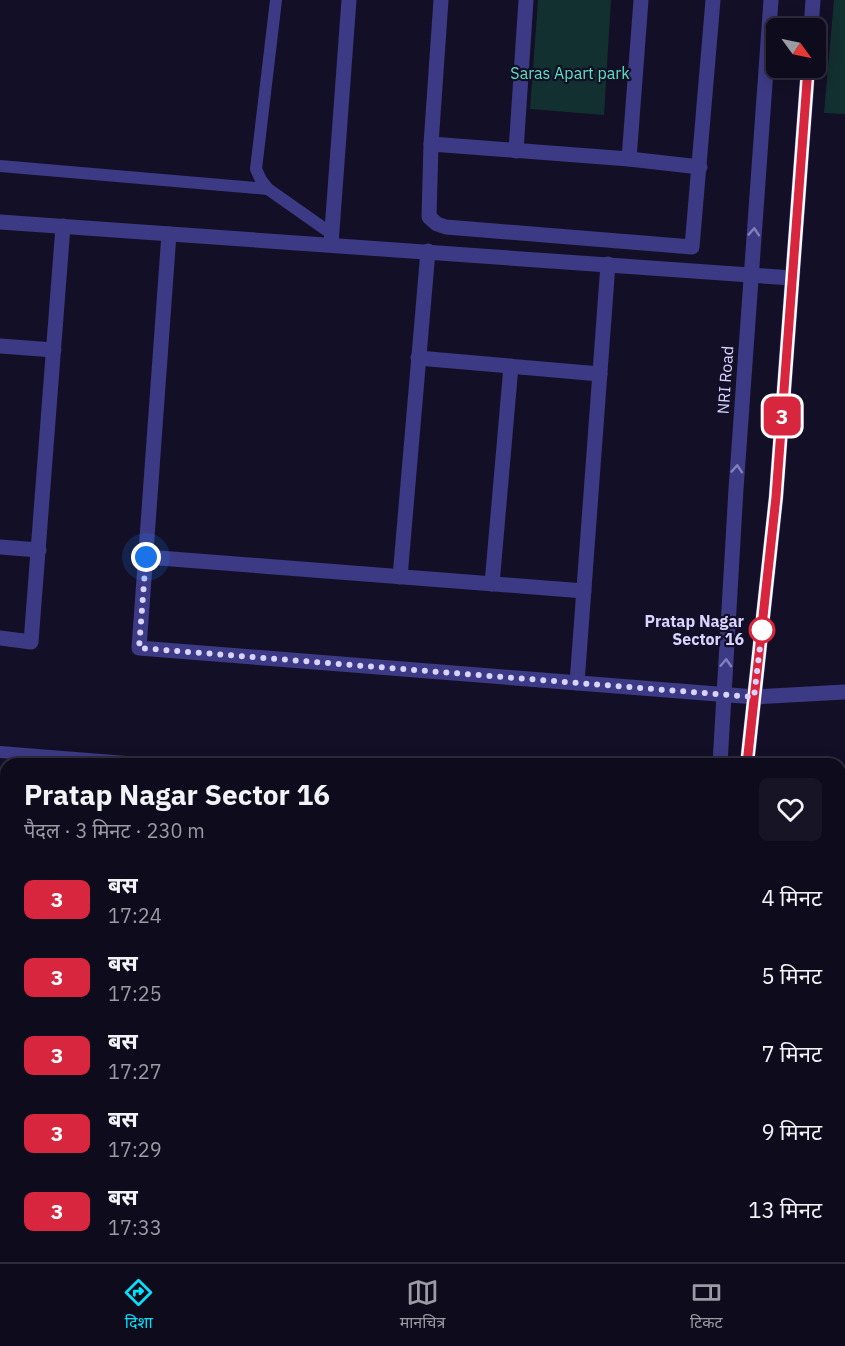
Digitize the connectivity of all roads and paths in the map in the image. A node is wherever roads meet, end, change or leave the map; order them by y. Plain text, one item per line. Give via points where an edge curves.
1 (276, 0) edge
2 (349, 0) edge
3 (441, 0) edge
4 (526, 0) edge
5 (641, 0) edge
6 (713, 0) edge
7 (771, 0) edge
8 (813, 0) edge
9 (811, 18) edge
10 (807, 78) edge
11 (431, 144) junction
12 (516, 151) junction
13 (629, 159) junction
14 (0, 166) edge
15 (700, 167) junction
16 (268, 189) junction
17 (0, 222) edge
18 (63, 226) junction
19 (169, 234) junction
20 (331, 239) junction
21 (428, 251) junction
22 (608, 264) junction
23 (751, 275) junction
24 (792, 278) junction
25 (0, 346) edge
26 (54, 350) junction
27 (418, 358) junction
28 (511, 366) junction
29 (600, 374) junction
30 (0, 547) edge
31 (39, 550) junction
32 (146, 557) junction
33 (400, 577) junction
34 (492, 584) junction
35 (584, 591) junction
36 (0, 638) edge
37 (577, 683) junction
38 (845, 692) edge
39 (724, 694) junction
40 (754, 697) junction
41 (0, 752) edge
42 (76, 758) edge
43 (720, 758) edge
44 (748, 758) edge

1 - 16 lane via 256,170
2 - 20 street
3 - 11 street
4 - 12 street
5 - 13 street
6 - 15 street
23 -> 7 street, NRI Road
8 - 9 street
10 - 24 street
11 - 12 street
11 - 15 street via 429,217 437,224 563,237 692,248
12 - 13 street
13 - 15 street
14 - 16 lane
16 - 20 lane
17 - 18 street
18 - 19 street
18 - 26 street
19 - 20 street
19 - 32 street
20 - 21 street
21 - 22 street
21 - 27 street
22 - 23 street
22 - 29 street
23 - 24 street
39 -> 23 street, NRI Road
24 - 40 street via 776,497
25 - 26 street
26 - 31 street
27 - 28 street
27 - 33 street
28 - 29 street
28 - 34 street
29 - 35 street
30 - 31 street
31 - 36 street via 31,642
32 - 33 street
32 - 37 street via 139,648
33 - 34 street
34 - 35 street
35 - 37 street
37 - 39 street
38 - 40 street
39 - 40 street
39 - 43 street, NRI Road
40 - 44 street
41 - 42 lane

